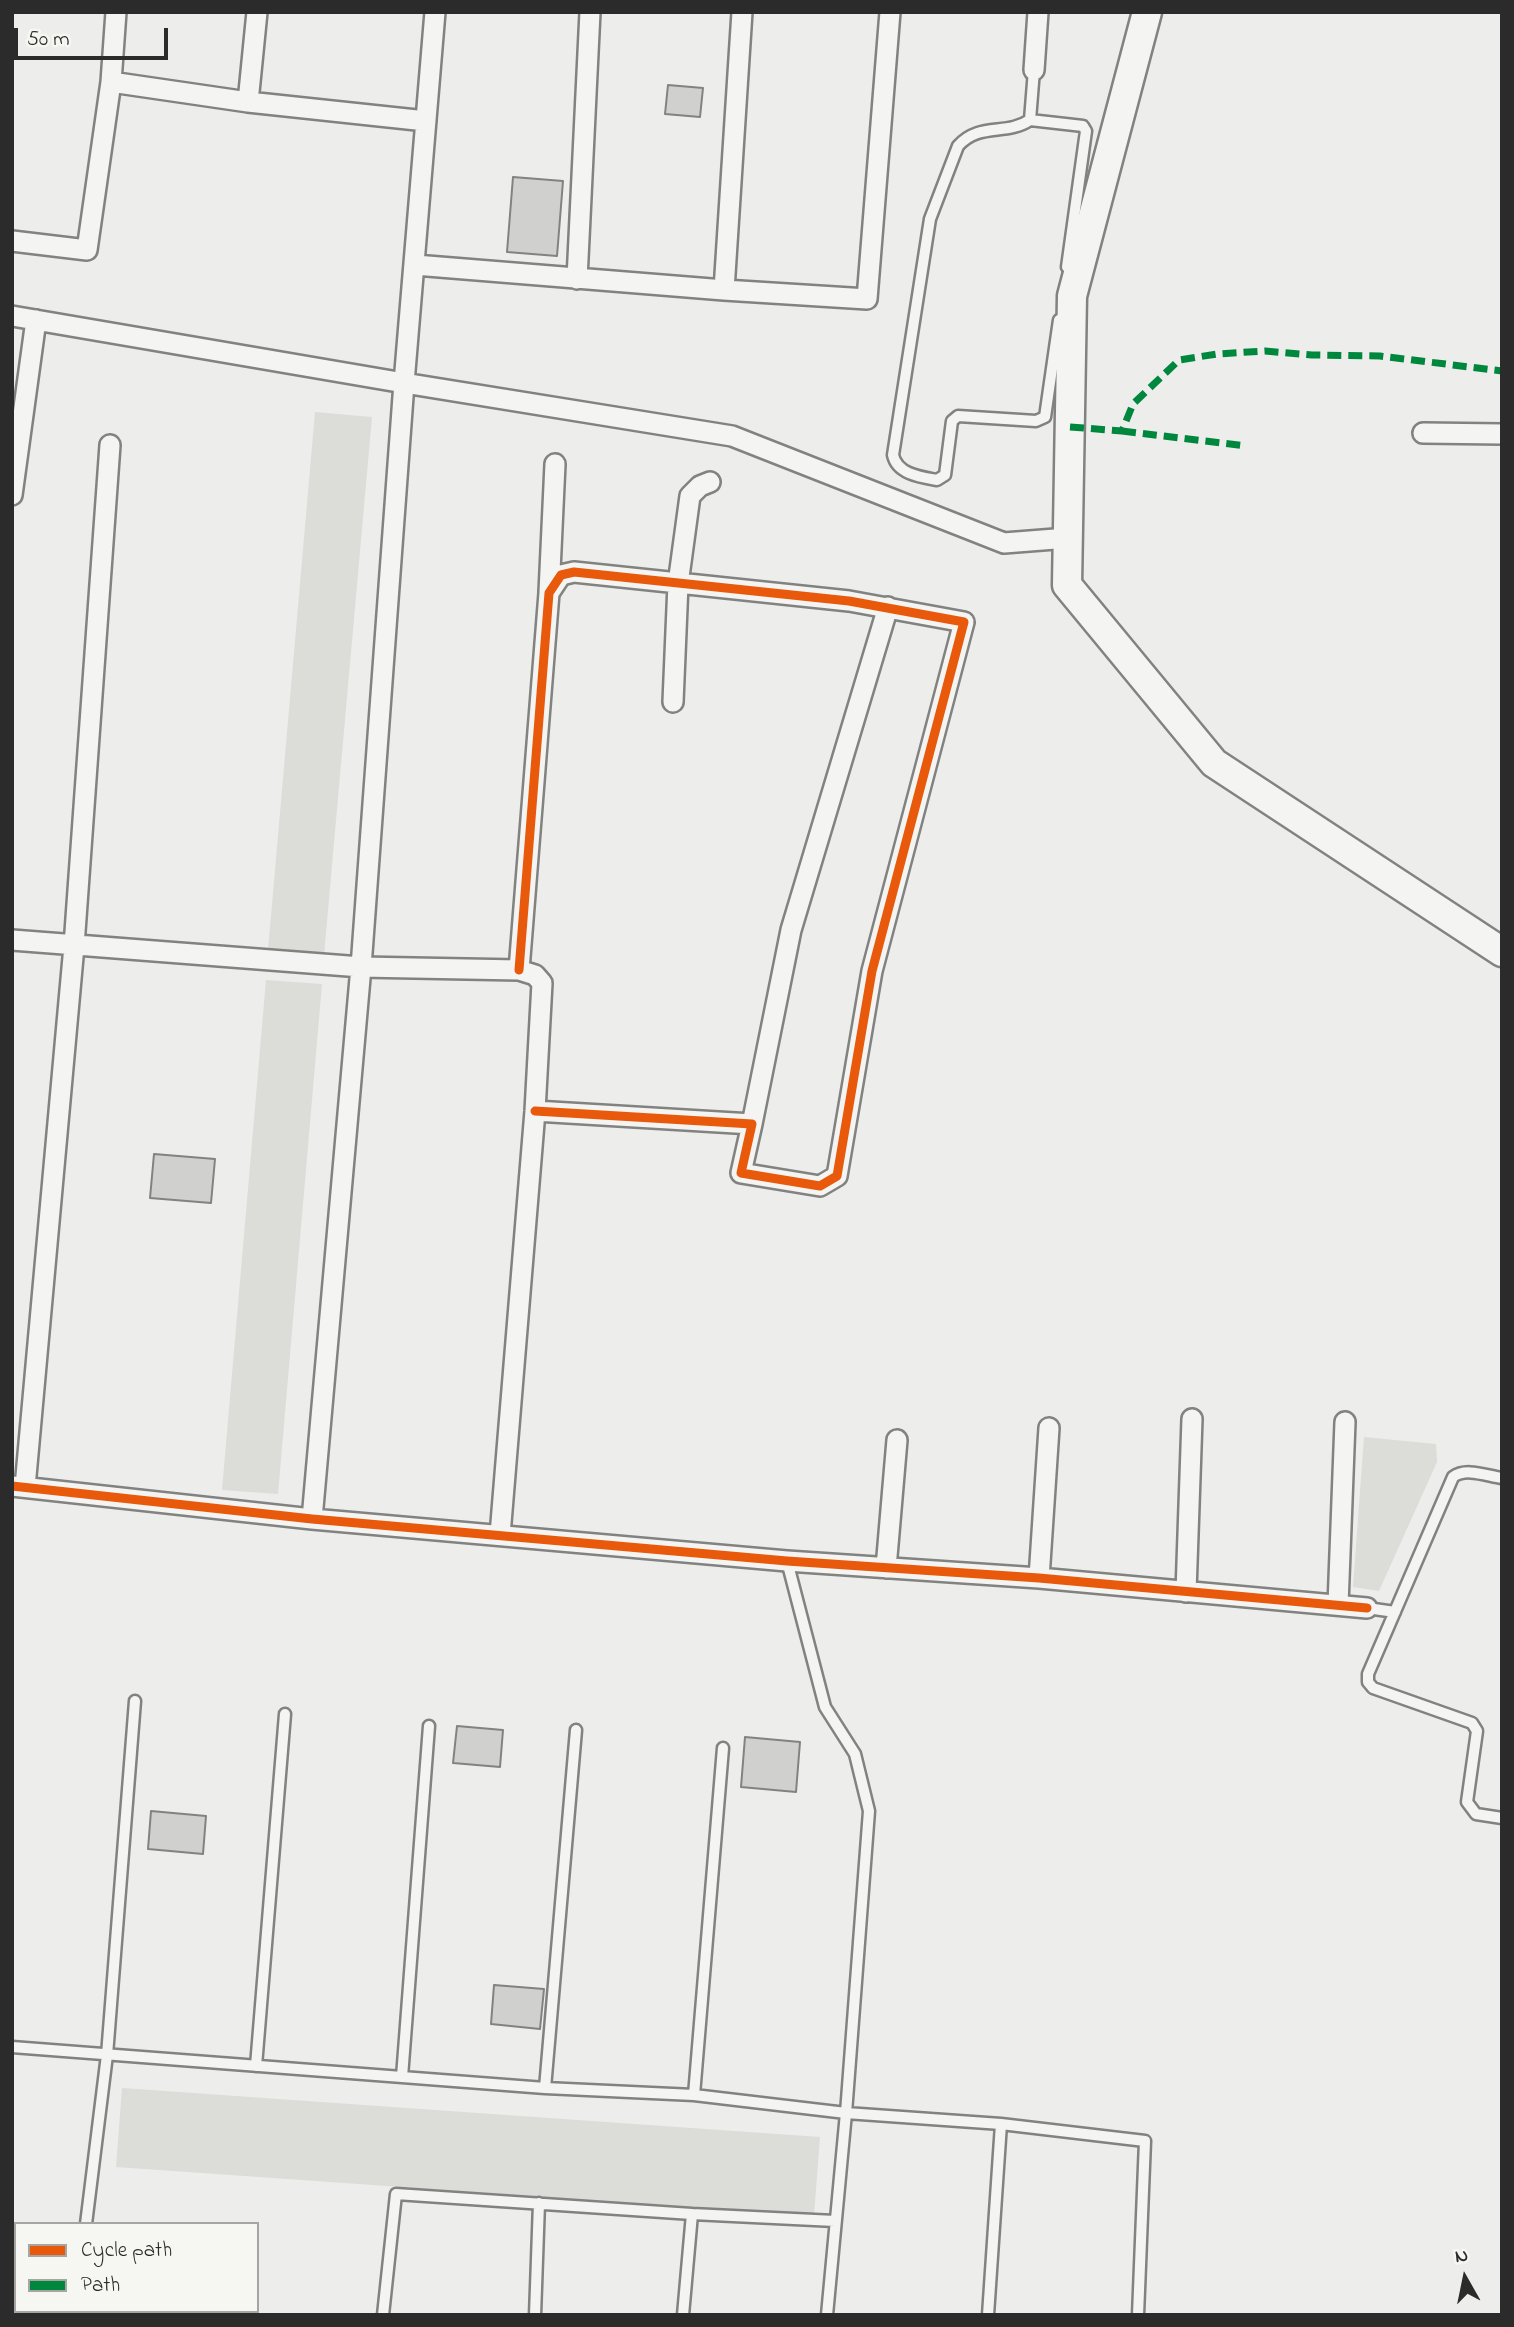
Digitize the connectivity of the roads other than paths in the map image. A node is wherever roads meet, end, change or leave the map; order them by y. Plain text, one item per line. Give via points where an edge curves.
1 (116, 12) edge
2 (257, 12) edge
3 (435, 12) edge
4 (590, 12) edge
5 (742, 12) edge
6 (890, 12) edge
7 (1038, 12) edge
8 (1147, 12) edge
9 (1034, 69) joint
10 (111, 82) junction
11 (248, 102) junction
12 (1030, 120) junction
13 (426, 121) junction
14 (12, 241) edge
15 (415, 265) junction
16 (577, 279) junction
17 (724, 290) junction
18 (12, 316) edge
19 (36, 320) junction
20 (404, 383) junction
21 (1423, 433) dead end
22 (1502, 434) edge
23 (110, 445) dead end
24 (555, 464) dead end
25 (710, 482) dead end
26 (12, 495) edge
27 (1068, 538) junction
28 (678, 584) junction
29 (549, 593) junction
30 (887, 607) junction
31 (673, 702) dead end
32 (12, 940) edge
33 (74, 946) junction
34 (1502, 952) edge
35 (361, 967) junction
36 (519, 970) junction
37 (535, 1111) junction
38 (752, 1124) junction
39 (1192, 1419) dead end
40 (1345, 1422) dead end
41 (1049, 1428) dead end
42 (897, 1440) dead end
43 (1502, 1479) edge
44 (19, 1486) edge
45 (312, 1519) junction
46 (500, 1535) junction
47 (787, 1560) junction
48 (886, 1567) junction
49 (1039, 1578) junction
50 (1185, 1592) junction
51 (1338, 1605) junction
52 (1367, 1608) joint
53 (1395, 1612) junction
54 (135, 1701) dead end
55 (285, 1714) dead end
56 (429, 1726) dead end
57 (576, 1730) dead end
58 (723, 1748) dead end
59 (1502, 1818) edge
60 (12, 2047) edge
61 (107, 2055) junction
62 (256, 2066) junction
63 (402, 2077) junction
64 (545, 2088) junction
65 (694, 2095) junction
66 (846, 2113) junction
67 (1001, 2124) junction
68 (539, 2203) junction
69 (692, 2214) junction
70 (835, 2221) junction
71 (86, 2222) edge
72 (383, 2315) edge
73 (535, 2315) edge
74 (683, 2315) edge
75 (827, 2315) edge
76 (988, 2315) edge
77 (1138, 2315) edge

1 - 10 street
2 - 11 street
3 - 13 street
4 - 16 street
5 - 17 street
6 - 17 street via 867,299
7 - 9 street
8 - 27 street via 1072,296
9 - 12 lane
10 - 11 street
10 - 14 street via 87,250
11 - 13 street
12 - 12 lane via 966,137 958,146 930,219 894,455 901,469 916,476 937,480 945,475 953,421 958,416 1036,421 1045,417 1086,131 1083,126
13 - 15 street
15 - 16 street
15 - 20 street
16 - 17 street
18 - 19 street
19 - 20 street
19 - 26 street
20 - 27 street via 732,436 1004,543
20 - 35 street
21 - 22 street
23 - 33 street
24 - 29 street
25 - 28 street via 690,496
27 - 34 street via 1067,585 1214,763
28 - 29 street via 574,572 561,575
28 - 30 street
28 - 31 street
29 - 36 street
30 - 38 street via 790,930
30 - 38 street via 964,622 872,971 836,1176 820,1186 741,1173
32 - 33 street
33 - 35 street
33 - 44 street
35 - 36 street
35 - 45 street
36 - 37 street via 535,975 542,983
37 - 38 street
37 - 46 street
39 - 50 street
40 - 51 street
41 - 49 street
42 - 48 street
43 - 53 lane via 1466,1472 1453,1477
44 - 45 street
45 - 46 street
46 - 47 street
47 - 48 street
47 - 66 lane via 825,1707 855,1754 869,1811
48 - 49 street
49 - 50 street
50 - 51 street
51 - 52 street
52 - 53 lane
53 - 59 lane via 1368,1682 1373,1688 1476,1726 1467,1802 1476,1814
54 - 61 lane
55 - 62 lane
56 - 63 lane
57 - 64 lane
58 - 65 lane
60 - 61 lane
61 - 62 lane
61 - 71 lane
62 - 63 lane
63 - 64 lane
64 - 65 lane
65 - 66 lane
66 - 67 lane
66 - 70 lane
67 - 76 lane
67 - 77 lane via 1145,2141
68 - 69 lane
68 - 72 lane via 396,2194
68 - 73 lane
69 - 70 lane
69 - 74 lane
70 - 75 lane

